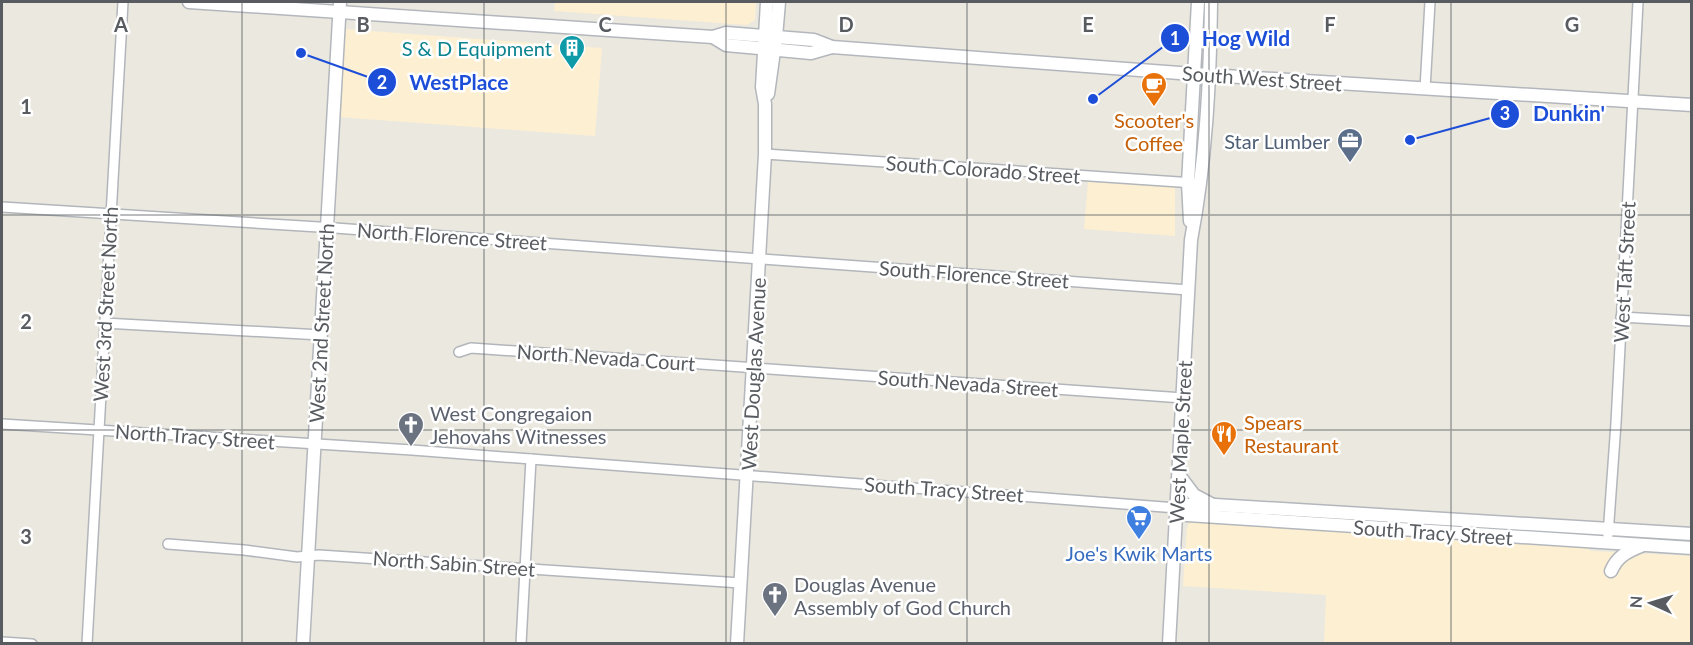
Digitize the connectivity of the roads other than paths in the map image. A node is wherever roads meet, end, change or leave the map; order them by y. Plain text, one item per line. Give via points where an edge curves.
1 (123, 2) edge
2 (189, 2) edge
3 (767, 2) edge
4 (778, 2) edge
5 (1198, 2) edge
6 (1211, 2) edge
7 (1430, 2) edge
8 (1638, 2) edge
9 (339, 6) edge
10 (770, 43) junction
11 (1193, 74) junction
12 (1210, 75) junction
13 (1425, 89) junction
14 (1633, 101) junction
15 (1692, 105) edge
16 (1191, 129) junction
17 (1205, 130) junction
18 (765, 154) junction
19 (1194, 183) junction
20 (2, 207) edge
21 (111, 214) junction
22 (327, 228) junction
23 (759, 258) junction
24 (1189, 291) junction
25 (1621, 316) junction
26 (1692, 321) edge
27 (104, 323) junction
28 (321, 335) junction
29 (459, 352) dead end
30 (753, 368) junction
31 (1183, 398) junction
32 (2, 424) edge
33 (98, 429) junction
34 (314, 444) junction
35 (531, 459) junction
36 (747, 475) junction
37 (1179, 475) junction
38 (1215, 505) junction
39 (1177, 508) junction
40 (1608, 530) junction
41 (1692, 534) edge
42 (1607, 543) junction
43 (168, 544) dead end
44 (1643, 545) junction
45 (1692, 548) edge
46 (308, 556) junction
47 (525, 568) junction
48 (1611, 571) dead end
49 (741, 583) junction
50 (2, 642) edge
51 (32, 644) edge
52 (87, 644) edge
53 (303, 644) edge
54 (521, 644) edge
55 (737, 644) edge
56 (1169, 644) edge

1 - 21 street, West 3rd Street North
2 - 9 street, South West Street
3 - 10 street, West Douglas Avenue
4 - 10 street, West Douglas Avenue
5 - 11 street, West Maple Street
6 - 12 street, West Maple Street
7 - 13 street
8 - 14 street, West Taft Street
9 - 10 street, South West Street via 713,38 726,45
9 - 22 street, West 2nd Street North
10 - 11 street, South West Street via 811,53 832,46
10 - 18 street, West Douglas Avenue
11 - 12 street, South West Street
11 - 16 street, West Maple Street
12 - 13 street, South West Street
12 - 17 street, West Maple Street
13 - 14 street, South West Street
14 - 15 street, South West Street
14 - 25 street, West Taft Street
16 - 17 street
16 - 19 street, West Maple Street
17 - 19 street, West Maple Street
18 - 19 street, South Colorado Street
18 - 23 street, West Douglas Avenue
19 - 24 street, West Maple Street
20 - 21 street, North Florence Street
21 - 22 street, North Florence Street
21 - 27 street, West 3rd Street North
22 - 23 street, North Florence Street
22 - 28 street, West 2nd Street North
23 - 24 street, South Florence Street
23 - 30 street, West Douglas Avenue
24 - 31 street, West Maple Street
25 - 26 street
25 - 40 street, West Taft Street
27 - 28 street
27 - 33 street, West 3rd Street North
28 - 34 street, West 2nd Street North
29 - 30 street, North Nevada Court via 471,348
30 - 31 street, South Nevada Street
30 - 36 street, West Douglas Avenue
31 - 37 street, West Maple Street
32 - 33 street, North Tracy Street
33 - 34 street, North Tracy Street
33 - 52 street, West 3rd Street North
34 - 35 street, North Tracy Street
34 - 46 street, West 2nd Street North
35 - 36 street, North Tracy Street
35 - 47 street
36 - 39 street, South Tracy Street
36 - 49 street, West Douglas Avenue
37 - 38 street via 1194,495
37 - 39 street, West Maple Street
38 - 39 street, South Tracy Street
38 - 40 street, South Tracy Street
39 - 42 street, South Tracy Street via 1187,515
39 - 56 street, West Maple Street
40 - 41 street, South Tracy Street
40 - 42 street, West Taft Street
42 - 44 street, South Tracy Street
43 - 46 street, North Sabin Street
44 - 45 street, South Tracy Street
44 - 48 street via 1622,555
46 - 47 street, North Sabin Street
46 - 53 street, West 2nd Street North
47 - 49 street, North Sabin Street
47 - 54 street
49 - 55 street, West Douglas Avenue
50 - 51 street

